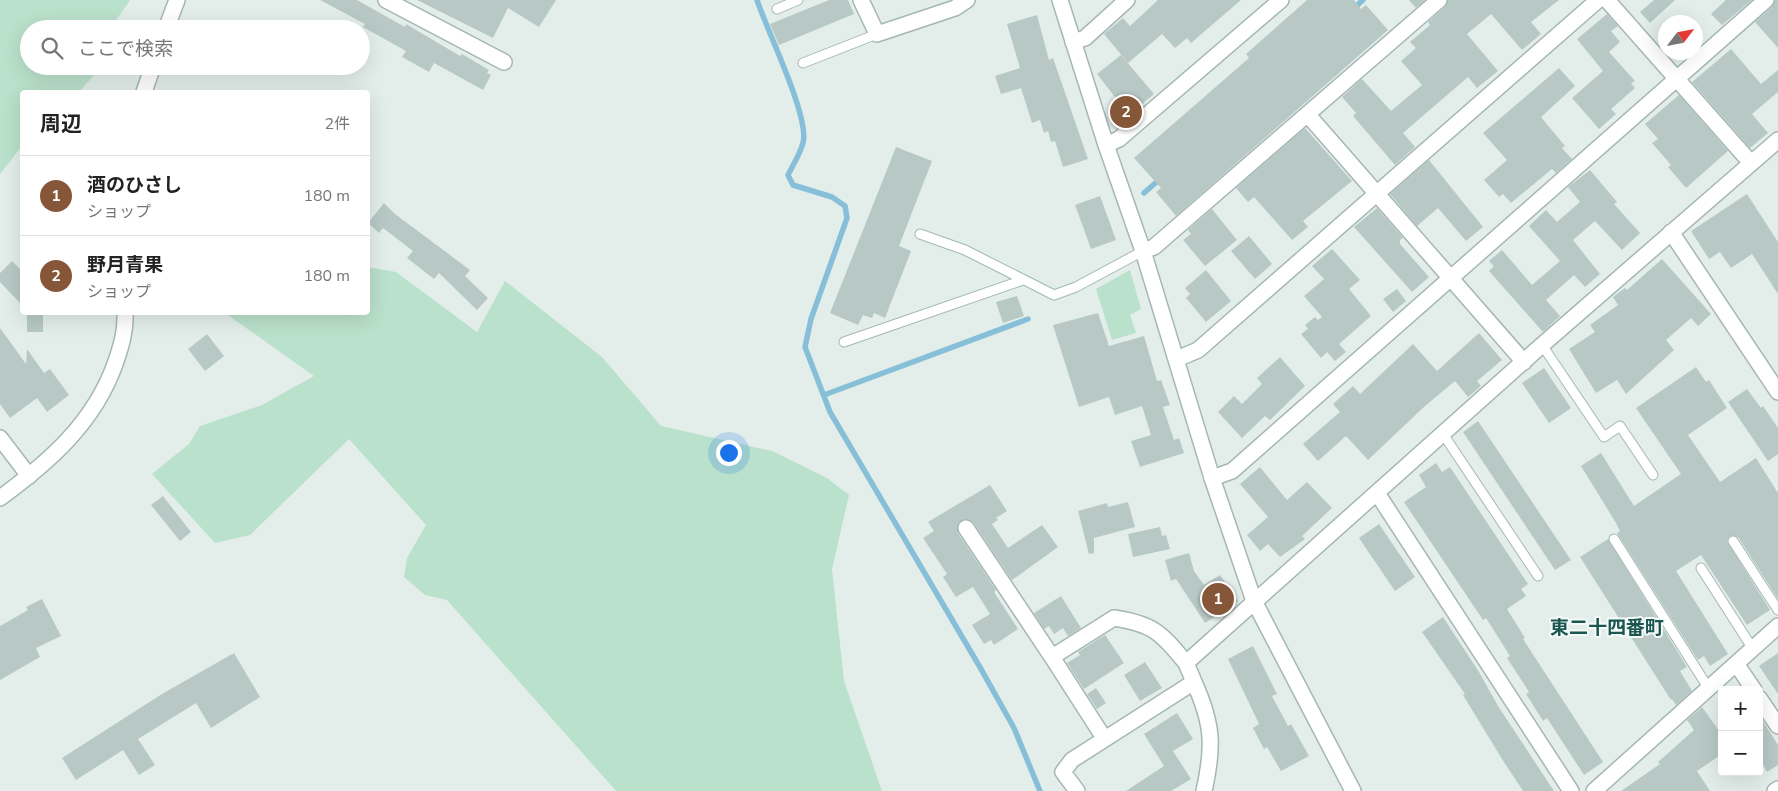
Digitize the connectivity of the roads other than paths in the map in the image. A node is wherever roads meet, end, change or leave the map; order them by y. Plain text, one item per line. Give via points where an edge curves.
1 (176, 0) edge
2 (388, 0) edge
3 (798, 0) edge
4 (861, 0) edge
5 (967, 0) edge
6 (1060, 0) edge
7 (1127, 0) edge
8 (1281, 0) edge
9 (1439, 0) edge
10 (1598, 0) edge
11 (1607, 0) edge
12 (1766, 0) edge
13 (777, 9) dead end
14 (169, 20) edge
15 (877, 34) junction
16 (1074, 42) junction
17 (504, 62) dead end
18 (803, 63) dead end
19 (150, 75) edge
20 (1676, 78) junction
21 (145, 90) edge
22 (1308, 115) junction
23 (1778, 140) edge
24 (1106, 145) junction
25 (1751, 163) junction
26 (1376, 193) junction
27 (1671, 232) junction
28 (920, 234) dead end
29 (1143, 252) junction
30 (1450, 278) junction
31 (1023, 280) junction
32 (125, 315) edge
33 (844, 342) dead end
34 (1542, 346) junction
35 (1177, 359) junction
36 (1524, 362) junction
37 (1778, 392) edge
38 (1443, 434) junction
39 (0, 438) edge
40 (1653, 475) dead end
41 (29, 476) junction
42 (1212, 478) junction
43 (1377, 493) junction
44 (0, 498) edge
45 (966, 528) dead end
46 (1614, 539) dead end
47 (1733, 541) dead end
48 (1701, 568) dead end
49 (1538, 576) dead end
50 (1254, 601) junction
51 (1778, 610) edge
52 (1778, 626) edge
53 (1753, 649) junction
54 (1052, 657) junction
55 (1186, 663) junction
56 (1737, 665) junction
57 (1194, 682) junction
58 (1751, 686) edge
59 (1709, 689) junction
60 (1763, 704) edge
61 (1778, 726) edge
62 (1104, 738) junction
63 (1077, 791) edge
64 (1204, 791) edge
65 (1353, 791) edge
66 (1571, 791) edge
67 (1594, 791) edge

1 - 14 street
2 - 17 street
3 - 13 lane
4 - 15 street
5 - 15 street via 954,8
6 - 16 street
7 - 16 street via 1085,38
8 - 24 street via 1119,139
9 - 22 street
10 - 26 street
11 - 20 street
12 - 20 street
15 - 18 lane
16 - 24 street
19 - 21 street
20 - 25 street
20 - 30 street
22 - 26 street
22 - 29 street via 1154,247
23 - 25 street
24 - 29 street
25 - 27 street
26 - 30 street
26 - 35 street via 1198,350
27 - 34 street
27 - 37 street
28 - 31 lane via 965,250
29 - 31 lane via 1054,295
29 - 35 street
30 - 36 street
30 - 42 street via 1232,471
31 - 33 lane
32 - 41 street via 120,350 109,382 88,418
34 - 36 street
34 - 40 lane via 1604,437 1620,426
35 - 42 street
36 - 38 street
38 - 43 street
38 - 49 lane
39 - 41 street
41 - 44 street
42 - 50 street
43 - 50 street
43 - 66 street
45 - 54 street
46 - 59 lane
47 - 51 lane
48 - 53 lane
50 - 55 street
50 - 65 street
52 - 53 street
53 - 56 street
54 - 55 street via 1114,618 1144,624 1162,635
54 - 62 street
55 - 57 street
56 - 58 street
56 - 59 street
57 - 62 street
57 - 64 street via 1206,710 1212,742
59 - 67 street
60 - 61 street
62 - 63 street via 1072,760 1063,772

